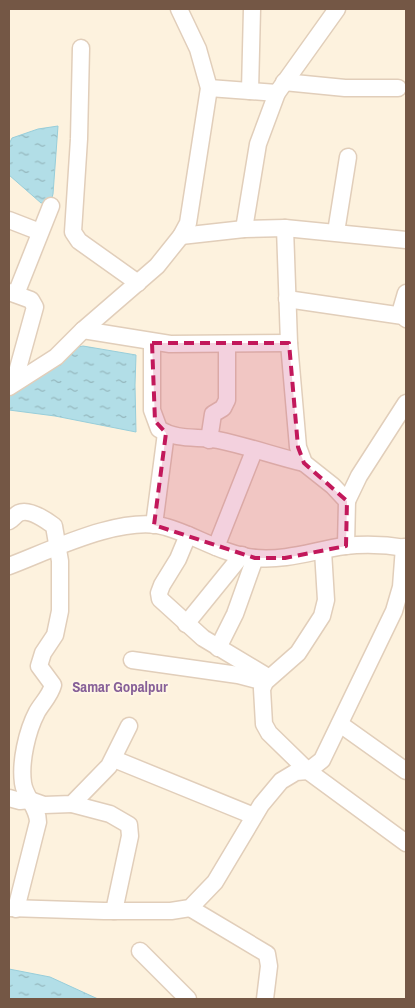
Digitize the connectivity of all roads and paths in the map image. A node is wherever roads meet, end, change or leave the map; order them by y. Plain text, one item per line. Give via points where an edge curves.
1 (179, 9) edge
2 (252, 9) edge
3 (337, 9) edge
4 (81, 48) dead end
5 (280, 87) junction
6 (209, 88) junction
7 (398, 88) dead end
8 (250, 90) junction
9 (348, 157) dead end
10 (51, 206) dead end
11 (9, 220) edge
12 (284, 228) junction
13 (244, 229) junction
14 (40, 232) junction
15 (336, 232) junction
16 (181, 236) junction
17 (406, 240) edge
18 (138, 283) junction
19 (12, 293) edge
20 (406, 293) edge
21 (288, 299) junction
22 (404, 317) edge
23 (83, 330) junction
24 (152, 343) junction
25 (289, 343) junction
26 (227, 344) junction
27 (11, 385) edge
28 (406, 403) edge
29 (166, 433) junction
30 (209, 440) junction
31 (254, 451) junction
32 (304, 463) junction
33 (347, 501) junction
34 (9, 521) edge
35 (154, 525) junction
36 (188, 535) junction
37 (346, 546) junction
38 (216, 547) junction
39 (56, 548) junction
40 (405, 548) edge
41 (324, 551) junction
42 (248, 557) junction
43 (9, 566) edge
44 (186, 624) junction
45 (218, 648) junction
46 (132, 660) dead end
47 (266, 680) junction
48 (340, 724) junction
49 (129, 726) dead end
50 (114, 759) junction
51 (308, 771) junction
52 (406, 772) edge
53 (9, 798) edge
54 (30, 800) junction
55 (72, 804) junction
56 (254, 816) junction
57 (406, 843) edge
58 (190, 908) junction
59 (12, 909) edge
60 (114, 911) junction
61 (140, 951) dead end
62 (188, 999) edge
63 (265, 999) edge

1 - 6 street via 198,49
2 - 8 street
3 - 5 street
4 - 18 street via 73,232 79,240
5 - 7 street
5 - 8 street
5 - 13 street via 258,144
6 - 8 street
6 - 16 street via 190,210
9 - 15 street
10 - 14 street
11 - 14 street
12 - 13 street
12 - 15 street
12 - 21 street
13 - 16 street
14 - 19 street
15 - 17 street
16 - 18 street via 168,254
18 - 23 street
19 - 27 street via 31,300 35,307
20 - 22 street via 401,310
21 - 22 street
21 - 25 street
23 - 24 street
23 - 27 street via 56,357
24 - 26 street
24 - 29 street via 152,410 159,429
25 - 26 street
25 - 32 street via 298,447
26 - 30 street via 227,400 223,408 213,414
28 - 33 street
29 - 30 street
29 - 35 street
30 - 31 street
31 - 32 street
31 - 38 street
32 - 33 street via 334,486
33 - 37 street
34 - 39 street via 20,512 41,517 54,526
35 - 36 street
35 - 39 street via 108,530
36 - 38 street
36 - 44 street via 159,593 162,602
37 - 40 street
37 - 41 street
38 - 42 street
39 - 43 street
39 - 54 street via 61,576 58,626 39,666 53,685 32,724 24,757 23,783
40 - 48 street via 398,601
41 - 42 street via 284,558
41 - 47 street via 326,600 322,616 298,653
42 - 44 street
42 - 45 street via 239,606
44 - 45 street
45 - 47 street
46 - 47 street
47 - 51 street via 262,705 265,729
48 - 51 street via 322,760
48 - 52 street
49 - 50 street
50 - 55 street
50 - 56 street
51 - 56 street via 296,772 281,781
51 - 57 street
53 - 54 street
54 - 55 street via 49,805
54 - 59 street via 36,809 38,822
55 - 60 street via 110,814 129,825 130,836
56 - 58 street via 215,882
58 - 60 street
58 - 63 street via 267,954 270,966
59 - 60 street
61 - 62 street

